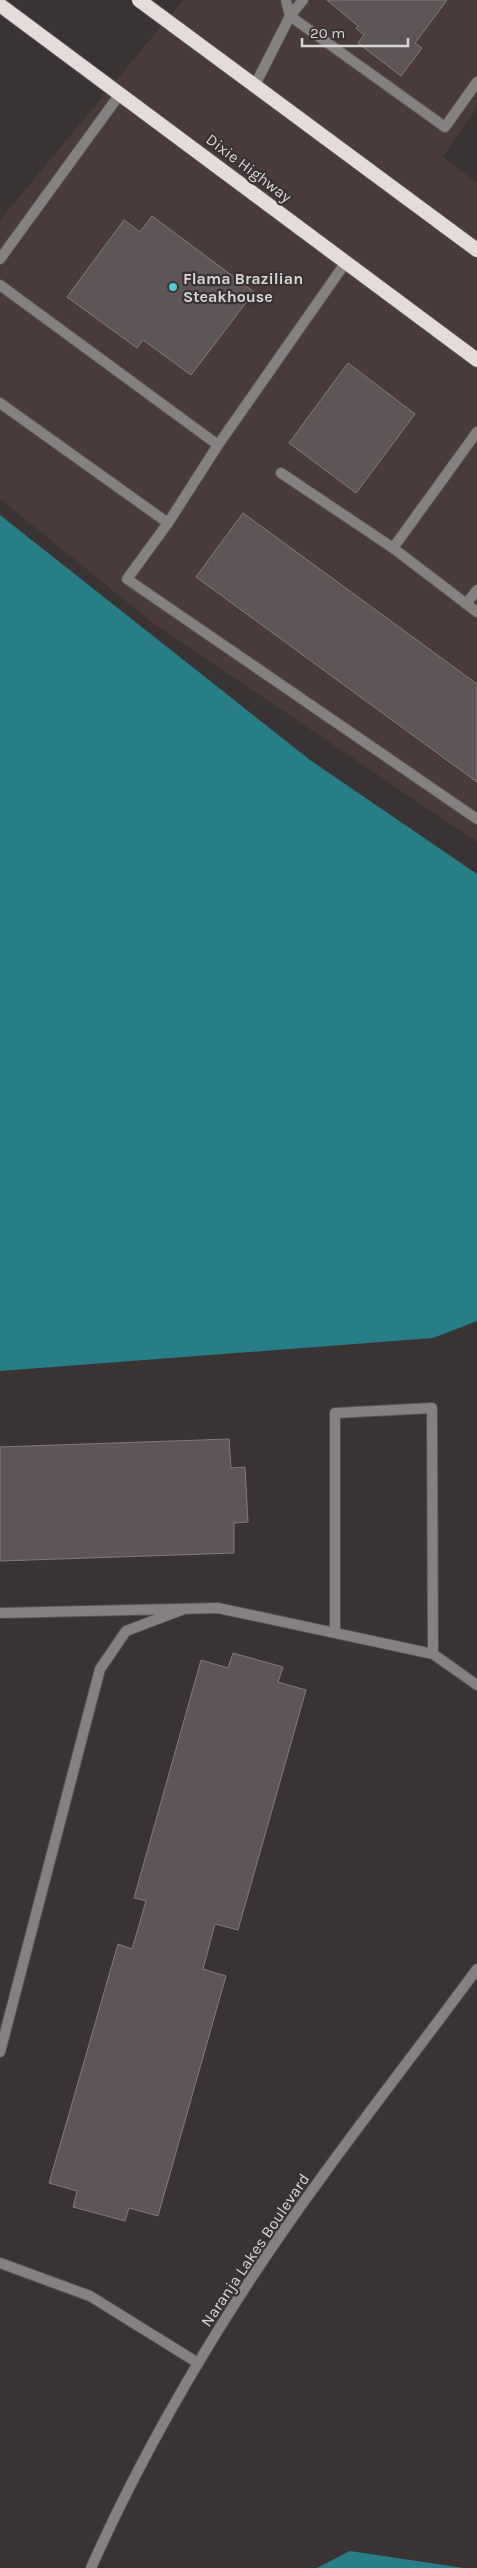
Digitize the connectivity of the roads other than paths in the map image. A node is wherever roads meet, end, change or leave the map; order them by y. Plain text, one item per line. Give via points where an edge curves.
1 (140, 0) edge
2 (286, 0) edge
3 (303, 0) edge
4 (0, 6) edge
5 (290, 16) junction
6 (477, 82) edge
7 (255, 85) junction
8 (120, 94) junction
9 (477, 250) edge
10 (0, 260) edge
11 (346, 262) junction
12 (0, 285) edge
13 (477, 360) edge
14 (0, 403) edge
15 (477, 432) edge
16 (218, 445) junction
17 (281, 474) dead end
18 (168, 523) junction
19 (393, 548) junction
20 (477, 590) edge
21 (466, 604) junction
22 (477, 612) edge
23 (477, 819) edge
24 (184, 1609) junction
25 (0, 1613) edge
26 (335, 1633) junction
27 (433, 1654) junction
28 (477, 1684) edge
29 (477, 1969) edge
30 (0, 2052) edge
31 (0, 2263) edge
32 (198, 2364) junction
33 (91, 2568) edge

1 - 7 highway
2 - 5 street
3 - 5 street
4 - 8 highway, Dixie Highway
5 - 6 street via 445,127
5 - 7 street
7 - 9 highway
8 - 10 street
8 - 11 highway, Dixie Highway
11 - 13 highway, Dixie Highway
11 - 16 street
12 - 16 street
14 - 18 street
15 - 19 street
16 - 18 street
17 - 19 street
18 - 23 street via 127,579
19 - 21 street
20 - 21 street
21 - 22 street
24 - 25 street
24 - 26 street via 218,1608
24 - 30 street via 126,1631 100,1669
26 - 27 street
26 - 27 street via 335,1413 432,1408
27 - 28 street
29 - 32 street, Naranja Lakes Boulevard via 289,2224
31 - 32 street via 90,2296
32 - 33 street, Naranja Lakes Boulevard via 152,2444

